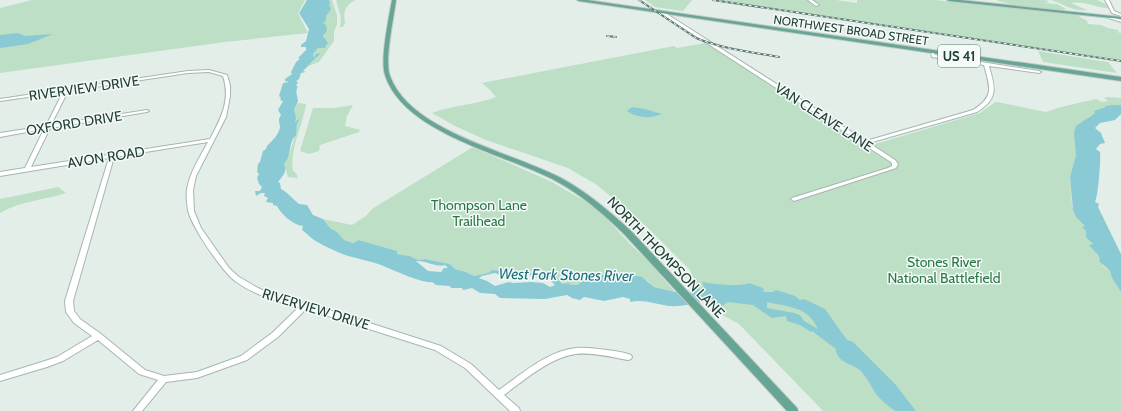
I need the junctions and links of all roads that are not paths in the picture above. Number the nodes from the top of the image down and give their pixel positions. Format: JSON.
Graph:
{"nodes":[{"id":1,"x":394,"y":0,"type":"edge"},
{"id":2,"x":579,"y":0,"type":"edge"},
{"id":3,"x":594,"y":0,"type":"edge"},
{"id":4,"x":810,"y":0,"type":"edge"},
{"id":5,"x":950,"y":0,"type":"edge"},
{"id":6,"x":1107,"y":0,"type":"edge"},
{"id":7,"x":967,"y":1,"type":"edge"},
{"id":8,"x":621,"y":5,"type":"junction"},
{"id":9,"x":817,"y":5,"type":"dead end"},
{"id":10,"x":662,"y":11,"type":"junction"},
{"id":11,"x":1110,"y":17,"type":"junction"},
{"id":12,"x":1121,"y":17,"type":"edge"},
{"id":13,"x":1121,"y":21,"type":"edge"},
{"id":14,"x":932,"y":50,"type":"junction"},
{"id":15,"x":986,"y":64,"type":"junction"},
{"id":16,"x":1035,"y":65,"type":"junction"},
{"id":17,"x":1121,"y":76,"type":"edge"},
{"id":18,"x":1121,"y":79,"type":"edge"},
{"id":19,"x":66,"y":90,"type":"junction"},
{"id":20,"x":0,"y":100,"type":"edge"},
{"id":21,"x":148,"y":111,"type":"dead end"},
{"id":22,"x":48,"y":127,"type":"junction"},
{"id":23,"x":0,"y":135,"type":"edge"},
{"id":24,"x":211,"y":140,"type":"junction"},
{"id":25,"x":865,"y":143,"type":"junction"},
{"id":26,"x":112,"y":156,"type":"junction"},
{"id":27,"x":26,"y":170,"type":"junction"},
{"id":28,"x":0,"y":174,"type":"edge"},
{"id":29,"x":794,"y":199,"type":"dead end"},
{"id":30,"x":304,"y":307,"type":"junction"},
{"id":31,"x":98,"y":336,"type":"junction"},
{"id":32,"x":628,"y":357,"type":"dead end"},
{"id":33,"x":0,"y":378,"type":"edge"},
{"id":34,"x":164,"y":379,"type":"junction"},
{"id":35,"x":499,"y":394,"type":"junction"},
{"id":36,"x":137,"y":411,"type":"edge"},
{"id":37,"x":516,"y":411,"type":"edge"},
{"id":38,"x":792,"y":411,"type":"edge"}],
"edges":[{"from":1,"to":38,"type":"main road","name":"NORTH THOMPSON LANE"},
{"from":2,"to":8,"type":"main road","name":"NORTHWEST BROAD STREET","number":"US 41"},
{"from":3,"to":8,"type":"main road","name":"NORTHWEST BROAD STREET","number":"US 41"},
{"from":4,"to":9,"type":"street"},
{"from":5,"to":7,"type":"main road"},
{"from":6,"to":12,"type":"street"},
{"from":7,"to":11,"type":"main road"},
{"from":8,"to":10,"type":"main road","name":"NORTHWEST BROAD STREET","number":"US 41"},
{"from":10,"to":14,"type":"main road","name":"NORTHWEST BROAD STREET","number":"US 41"},
{"from":10,"to":25,"type":"street","name":"VAN CLEAVE LANE"},
{"from":11,"to":12,"type":"main road"},
{"from":11,"to":13,"type":"street"},
{"from":14,"to":15,"type":"street"},
{"from":14,"to":16,"type":"main road","name":"NORTHWEST BROAD STREET","number":"US 41"},
{"from":15,"to":16,"type":"street"},
{"from":15,"to":25,"type":"street"},
{"from":16,"to":17,"type":"main road","name":"NORTHWEST BROAD STREET","number":"US 41"},
{"from":16,"to":18,"type":"main road","name":"NORTHWEST BROAD STREET","number":"US 41"},
{"from":19,"to":20,"type":"street","name":"RIVERVIEW DRIVE"},
{"from":19,"to":22,"type":"street"},
{"from":19,"to":24,"type":"street","name":"RIVERVIEW DRIVE"},
{"from":21,"to":22,"type":"street","name":"OXFORD DRIVE"},
{"from":22,"to":23,"type":"street","name":"OXFORD DRIVE"},
{"from":22,"to":27,"type":"street"},
{"from":24,"to":26,"type":"street","name":"AVON ROAD"},
{"from":24,"to":30,"type":"street","name":"RIVERVIEW DRIVE"},
{"from":25,"to":29,"type":"street","name":"VAN CLEAVE LANE"},
{"from":26,"to":27,"type":"street","name":"AVON ROAD"},
{"from":26,"to":31,"type":"street"},
{"from":27,"to":28,"type":"street","name":"AVON ROAD"},
{"from":30,"to":34,"type":"street"},
{"from":30,"to":35,"type":"street","name":"RIVERVIEW DRIVE"},
{"from":31,"to":33,"type":"street"},
{"from":31,"to":34,"type":"street"},
{"from":32,"to":35,"type":"street"},
{"from":34,"to":36,"type":"street"},
{"from":35,"to":37,"type":"street","name":"RIVERVIEW DRIVE"}]}
